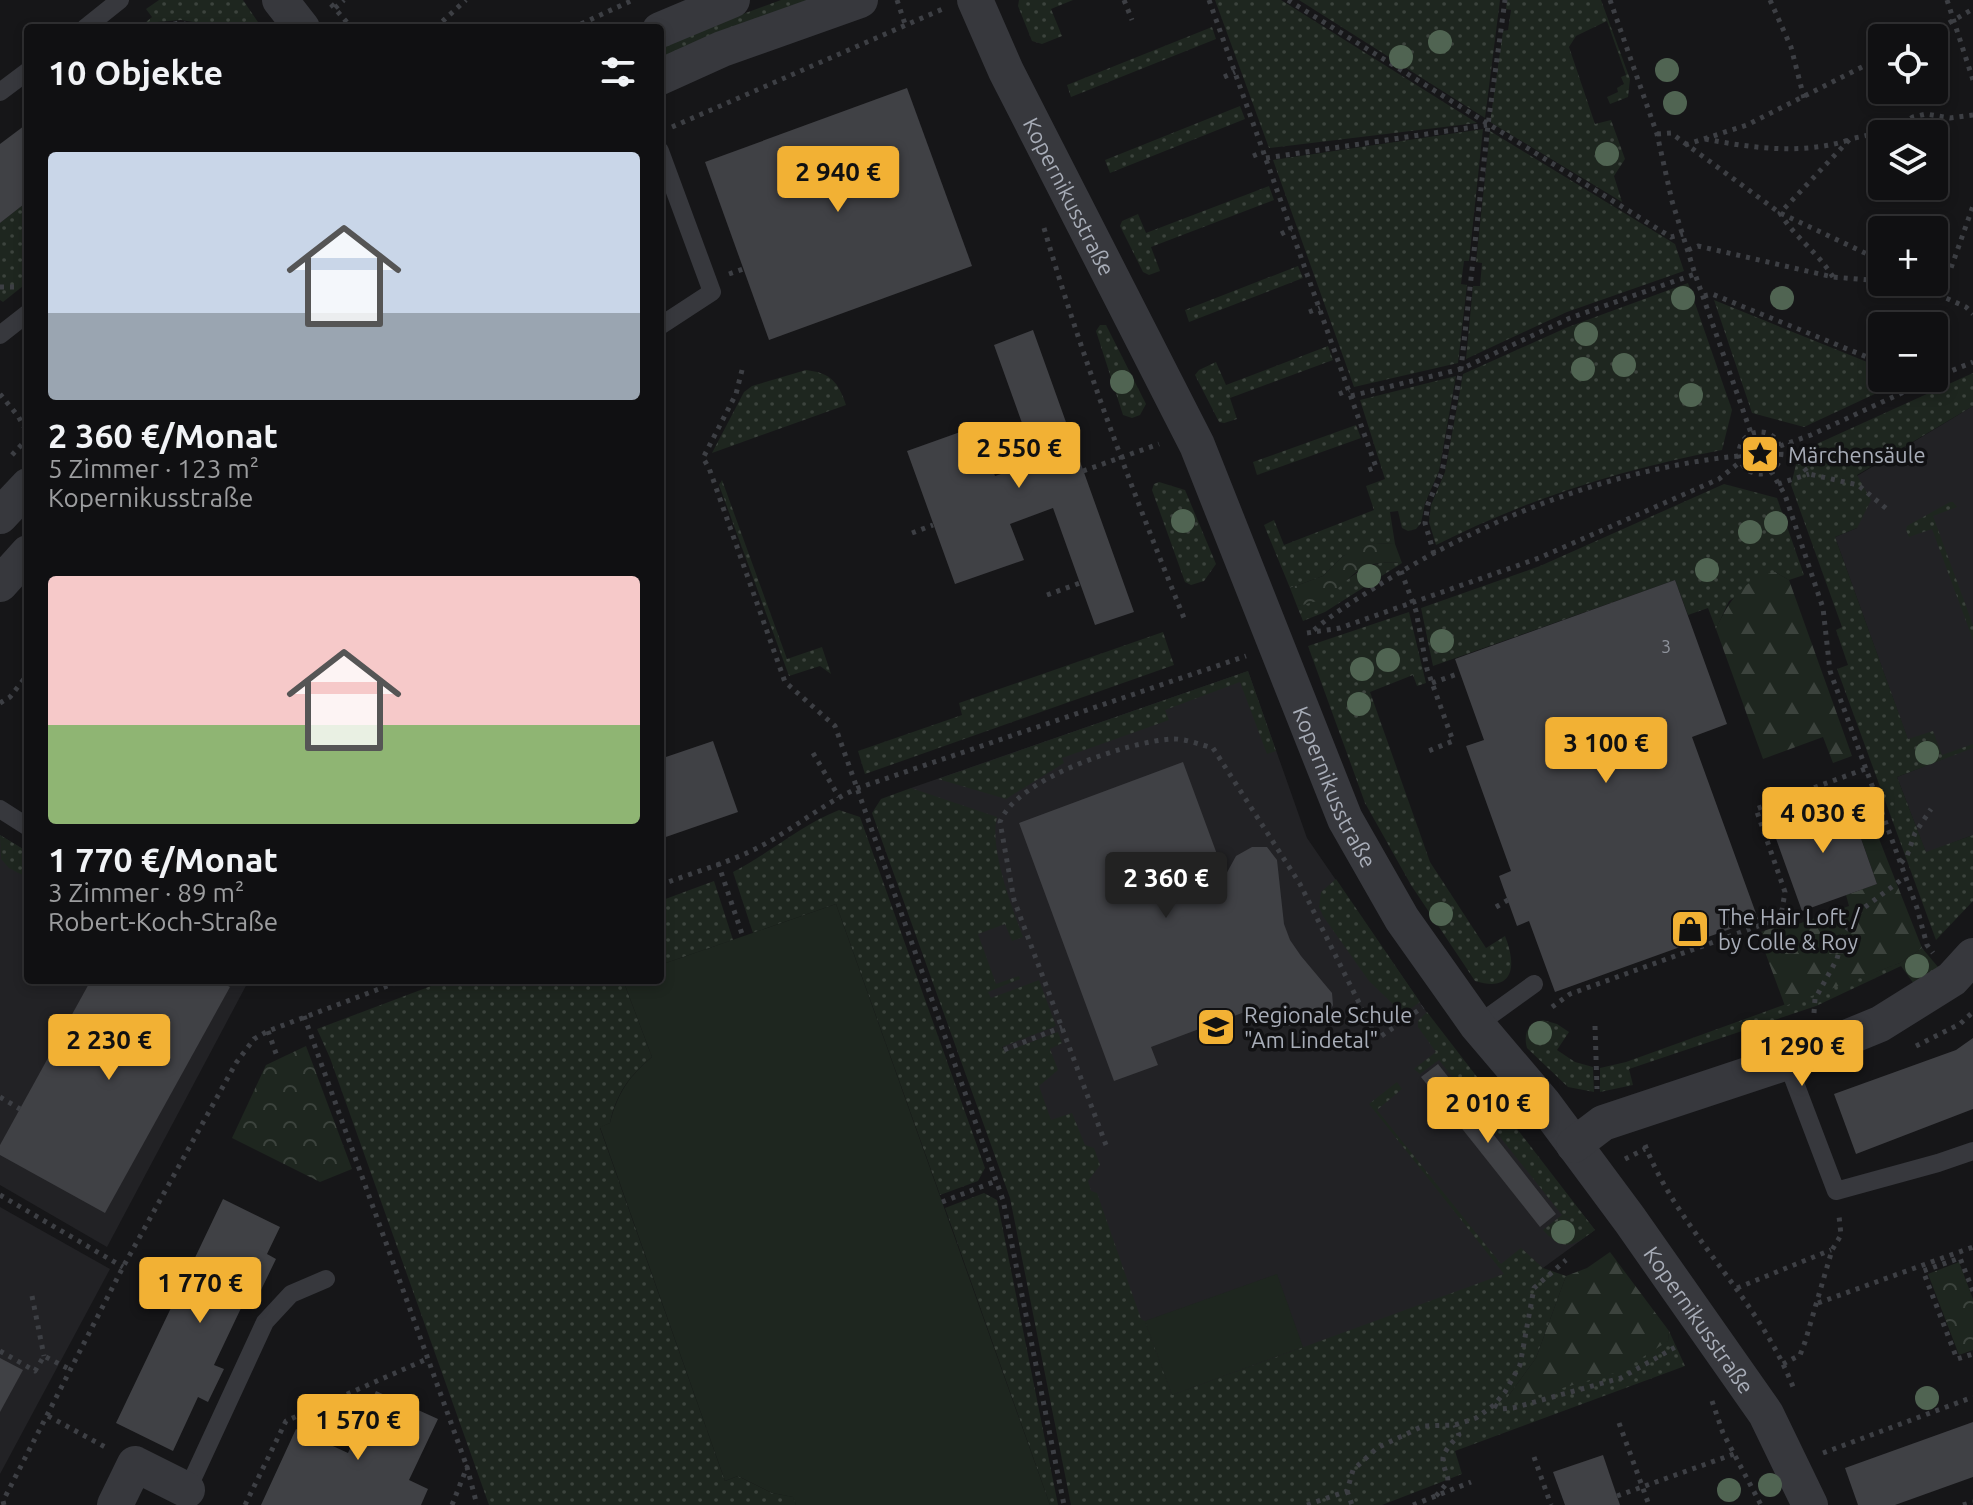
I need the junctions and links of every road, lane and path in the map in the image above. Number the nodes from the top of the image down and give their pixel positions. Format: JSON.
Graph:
{"nodes":[{"id":1,"x":120,"y":0,"type":"edge"},
{"id":2,"x":280,"y":0,"type":"edge"},
{"id":3,"x":328,"y":0,"type":"edge"},
{"id":4,"x":344,"y":0,"type":"edge"},
{"id":5,"x":466,"y":0,"type":"edge"},
{"id":6,"x":633,"y":0,"type":"edge"},
{"id":7,"x":732,"y":0,"type":"edge"},
{"id":8,"x":860,"y":0,"type":"edge"},
{"id":9,"x":897,"y":0,"type":"edge"},
{"id":10,"x":1124,"y":0,"type":"edge"},
{"id":11,"x":1209,"y":0,"type":"edge"},
{"id":12,"x":1288,"y":0,"type":"edge"},
{"id":13,"x":1505,"y":0,"type":"edge"},
{"id":14,"x":1610,"y":0,"type":"edge"},
{"id":15,"x":1770,"y":0,"type":"edge"},
{"id":16,"x":1947,"y":0,"type":"edge"},
{"id":17,"x":964,"y":2,"type":"edge"},
{"id":18,"x":335,"y":8,"type":"junction"},
{"id":19,"x":1973,"y":9,"type":"edge"},
{"id":20,"x":1952,"y":19,"type":"junction"},
{"id":21,"x":1132,"y":20,"type":"dead end"},
{"id":22,"x":90,"y":24,"type":"edge"},
{"id":23,"x":299,"y":24,"type":"edge"},
{"id":24,"x":349,"y":24,"type":"edge"},
{"id":25,"x":439,"y":24,"type":"edge"},
{"id":26,"x":581,"y":24,"type":"edge"},
{"id":27,"x":905,"y":24,"type":"junction"},
{"id":28,"x":1944,"y":24,"type":"edge"},
{"id":29,"x":664,"y":28,"type":"edge"},
{"id":30,"x":1868,"y":64,"type":"edge"},
{"id":31,"x":1235,"y":72,"type":"junction"},
{"id":32,"x":24,"y":74,"type":"edge"},
{"id":33,"x":664,"y":75,"type":"edge"},
{"id":34,"x":1224,"y":77,"type":"dead end"},
{"id":35,"x":1973,"y":80,"type":"edge"},
{"id":36,"x":0,"y":92,"type":"edge"},
{"id":37,"x":1804,"y":98,"type":"junction"},
{"id":38,"x":1973,"y":115,"type":"edge"},
{"id":39,"x":1488,"y":125,"type":"junction"},
{"id":40,"x":664,"y":131,"type":"edge"},
{"id":41,"x":1657,"y":134,"type":"junction"},
{"id":42,"x":1704,"y":139,"type":"junction"},
{"id":43,"x":1850,"y":139,"type":"junction"},
{"id":44,"x":1685,"y":145,"type":"junction"},
{"id":45,"x":1264,"y":155,"type":"junction"},
{"id":46,"x":1253,"y":156,"type":"dead end"},
{"id":47,"x":664,"y":162,"type":"edge"},
{"id":48,"x":1973,"y":206,"type":"edge"},
{"id":49,"x":1780,"y":213,"type":"junction"},
{"id":50,"x":1040,"y":215,"type":"dead end"},
{"id":51,"x":1291,"y":229,"type":"junction"},
{"id":52,"x":1281,"y":234,"type":"dead end"},
{"id":53,"x":1683,"y":234,"type":"junction"},
{"id":54,"x":1688,"y":250,"type":"junction"},
{"id":55,"x":1868,"y":254,"type":"edge"},
{"id":56,"x":1948,"y":270,"type":"edge"},
{"id":57,"x":1695,"y":274,"type":"junction"},
{"id":58,"x":1833,"y":277,"type":"junction"},
{"id":59,"x":1868,"y":280,"type":"edge"},
{"id":60,"x":24,"y":286,"type":"edge"},
{"id":61,"x":0,"y":287,"type":"edge"},
{"id":62,"x":1704,"y":296,"type":"junction"},
{"id":63,"x":1941,"y":296,"type":"edge"},
{"id":64,"x":1320,"y":308,"type":"junction"},
{"id":65,"x":1309,"y":312,"type":"dead end"},
{"id":66,"x":1973,"y":314,"type":"edge"},
{"id":67,"x":24,"y":316,"type":"edge"},
{"id":68,"x":664,"y":323,"type":"edge"},
{"id":69,"x":0,"y":335,"type":"edge"},
{"id":70,"x":1868,"y":357,"type":"edge"},
{"id":71,"x":1973,"y":362,"type":"edge"},
{"id":72,"x":1461,"y":369,"type":"junction"},
{"id":73,"x":742,"y":370,"type":"dead end"},
{"id":74,"x":1948,"y":372,"type":"edge"},
{"id":75,"x":1901,"y":392,"type":"edge"},
{"id":76,"x":1350,"y":393,"type":"junction"},
{"id":77,"x":0,"y":394,"type":"edge"},
{"id":78,"x":1339,"y":394,"type":"dead end"},
{"id":79,"x":24,"y":427,"type":"edge"},
{"id":80,"x":1751,"y":433,"type":"junction"},
{"id":81,"x":1167,"y":441,"type":"dead end"},
{"id":82,"x":1790,"y":442,"type":"junction"},
{"id":83,"x":1780,"y":446,"type":"junction"},
{"id":84,"x":1119,"y":458,"type":"junction"},
{"id":85,"x":1739,"y":459,"type":"junction"},
{"id":86,"x":1083,"y":471,"type":"dead end"},
{"id":87,"x":1366,"y":471,"type":"dead end"},
{"id":88,"x":1771,"y":471,"type":"junction"},
{"id":89,"x":1809,"y":474,"type":"junction"},
{"id":90,"x":1778,"y":484,"type":"junction"},
{"id":91,"x":24,"y":490,"type":"edge"},
{"id":92,"x":1888,"y":510,"type":"dead end"},
{"id":93,"x":0,"y":516,"type":"edge"},
{"id":94,"x":933,"y":525,"type":"dead end"},
{"id":95,"x":912,"y":533,"type":"dead end"},
{"id":96,"x":1434,"y":554,"type":"junction"},
{"id":97,"x":24,"y":557,"type":"edge"},
{"id":98,"x":1401,"y":571,"type":"junction"},
{"id":99,"x":1080,"y":583,"type":"dead end"},
{"id":100,"x":0,"y":584,"type":"edge"},
{"id":101,"x":1047,"y":595,"type":"dead end"},
{"id":102,"x":1413,"y":602,"type":"junction"},
{"id":103,"x":1184,"y":618,"type":"dead end"},
{"id":104,"x":1252,"y":653,"type":"dead end"},
{"id":105,"x":1460,"y":673,"type":"dead end"},
{"id":106,"x":24,"y":679,"type":"edge"},
{"id":107,"x":1432,"y":683,"type":"junction"},
{"id":108,"x":0,"y":703,"type":"edge"},
{"id":109,"x":1426,"y":752,"type":"dead end"},
{"id":110,"x":813,"y":753,"type":"dead end"},
{"id":111,"x":1865,"y":769,"type":"junction"},
{"id":112,"x":858,"y":788,"type":"junction"},
{"id":113,"x":839,"y":797,"type":"junction"},
{"id":114,"x":0,"y":809,"type":"edge"},
{"id":115,"x":1880,"y":809,"type":"junction"},
{"id":116,"x":1931,"y":809,"type":"dead end"},
{"id":117,"x":1854,"y":818,"type":"dead end"},
{"id":118,"x":24,"y":824,"type":"edge"},
{"id":119,"x":718,"y":863,"type":"junction"},
{"id":120,"x":1900,"y":864,"type":"junction"},
{"id":121,"x":1905,"y":877,"type":"junction"},
{"id":122,"x":664,"y":883,"type":"edge"},
{"id":123,"x":1508,"y":900,"type":"dead end"},
{"id":124,"x":1496,"y":907,"type":"dead end"},
{"id":125,"x":743,"y":937,"type":"dead end"},
{"id":126,"x":1963,"y":968,"type":"edge"},
{"id":127,"x":392,"y":984,"type":"edge"},
{"id":128,"x":1534,"y":984,"type":"dead end"},
{"id":129,"x":1430,"y":1002,"type":"dead end"},
{"id":130,"x":1552,"y":1007,"type":"dead end"},
{"id":131,"x":304,"y":1016,"type":"junction"},
{"id":132,"x":1477,"y":1025,"type":"junction"},
{"id":133,"x":1595,"y":1026,"type":"dead end"},
{"id":134,"x":1062,"y":1027,"type":"junction"},
{"id":135,"x":268,"y":1031,"type":"junction"},
{"id":136,"x":1826,"y":1047,"type":"junction"},
{"id":137,"x":1004,"y":1050,"type":"dead end"},
{"id":138,"x":278,"y":1059,"type":"dead end"},
{"id":139,"x":1787,"y":1062,"type":"junction"},
{"id":140,"x":1597,"y":1096,"type":"dead end"},
{"id":141,"x":0,"y":1097,"type":"edge"},
{"id":142,"x":20,"y":1109,"type":"dead end"},
{"id":143,"x":1106,"y":1145,"type":"dead end"},
{"id":144,"x":1574,"y":1145,"type":"junction"},
{"id":145,"x":1646,"y":1148,"type":"dead end"},
{"id":146,"x":1973,"y":1151,"type":"edge"},
{"id":147,"x":996,"y":1181,"type":"junction"},
{"id":148,"x":1836,"y":1191,"type":"junction"},
{"id":149,"x":0,"y":1195,"type":"edge"},
{"id":150,"x":942,"y":1202,"type":"dead end"},
{"id":151,"x":1973,"y":1247,"type":"edge"},
{"id":152,"x":1832,"y":1250,"type":"junction"},
{"id":153,"x":1566,"y":1260,"type":"dead end"},
{"id":154,"x":123,"y":1267,"type":"junction"},
{"id":155,"x":326,"y":1279,"type":"dead end"},
{"id":156,"x":1737,"y":1288,"type":"junction"},
{"id":157,"x":1973,"y":1291,"type":"edge"},
{"id":158,"x":32,"y":1296,"type":"dead end"},
{"id":159,"x":1817,"y":1303,"type":"junction"},
{"id":160,"x":1687,"y":1340,"type":"dead end"},
{"id":161,"x":0,"y":1351,"type":"edge"},
{"id":162,"x":1973,"y":1354,"type":"edge"},
{"id":163,"x":44,"y":1356,"type":"junction"},
{"id":164,"x":427,"y":1359,"type":"junction"},
{"id":165,"x":1784,"y":1364,"type":"junction"},
{"id":166,"x":71,"y":1370,"type":"junction"},
{"id":167,"x":1973,"y":1397,"type":"edge"},
{"id":168,"x":1799,"y":1402,"type":"dead end"},
{"id":169,"x":1494,"y":1405,"type":"junction"},
{"id":170,"x":48,"y":1416,"type":"junction"},
{"id":171,"x":1619,"y":1423,"type":"dead end"},
{"id":172,"x":1455,"y":1425,"type":"junction"},
{"id":173,"x":1734,"y":1454,"type":"dead end"},
{"id":174,"x":1534,"y":1457,"type":"dead end"},
{"id":175,"x":135,"y":1464,"type":"junction"},
{"id":176,"x":467,"y":1467,"type":"junction"},
{"id":177,"x":1823,"y":1467,"type":"dead end"},
{"id":178,"x":1471,"y":1482,"type":"dead end"},
{"id":179,"x":1643,"y":1487,"type":"junction"},
{"id":180,"x":1347,"y":1491,"type":"junction"},
{"id":181,"x":1436,"y":1496,"type":"junction"},
{"id":182,"x":1617,"y":1496,"type":"dead end"},
{"id":183,"x":184,"y":1498,"type":"edge"},
{"id":184,"x":1973,"y":1502,"type":"edge"},
{"id":185,"x":4,"y":1505,"type":"edge"},
{"id":186,"x":115,"y":1505,"type":"edge"},
{"id":187,"x":245,"y":1505,"type":"edge"},
{"id":188,"x":452,"y":1505,"type":"edge"},
{"id":189,"x":477,"y":1505,"type":"edge"},
{"id":190,"x":1064,"y":1505,"type":"edge"},
{"id":191,"x":1307,"y":1505,"type":"edge"},
{"id":192,"x":1352,"y":1505,"type":"edge"},
{"id":193,"x":1413,"y":1505,"type":"edge"},
{"id":194,"x":1551,"y":1505,"type":"edge"},
{"id":195,"x":1649,"y":1505,"type":"edge"},
{"id":196,"x":1810,"y":1505,"type":"edge"},
{"id":197,"x":1963,"y":1505,"type":"edge"}],
"edges":[{"from":1,"to":22,"type":"lane"},
{"from":2,"to":23,"type":"street"},
{"from":3,"to":18,"type":"path"},
{"from":4,"to":18,"type":"path"},
{"from":5,"to":25,"type":"path"},
{"from":6,"to":26,"type":"path"},
{"from":7,"to":29,"type":"street"},
{"from":8,"to":33,"type":"street"},
{"from":9,"to":27,"type":"path"},
{"from":10,"to":21,"type":"path"},
{"from":11,"to":31,"type":"path"},
{"from":12,"to":39,"type":"path"},
{"from":13,"to":39,"type":"path"},
{"from":14,"to":41,"type":"path"},
{"from":15,"to":37,"type":"path"},
{"from":16,"to":20,"type":"path"},
{"from":17,"to":27,"type":"path"},
{"from":17,"to":132,"type":"street","name":"Kopernikusstraße"},
{"from":18,"to":24,"type":"path"},
{"from":19,"to":20,"type":"path"},
{"from":20,"to":28,"type":"path"},
{"from":20,"to":35,"type":"path"},
{"from":27,"to":40,"type":"path"},
{"from":30,"to":37,"type":"path"},
{"from":31,"to":34,"type":"path"},
{"from":31,"to":45,"type":"path"},
{"from":32,"to":36,"type":"lane"},
{"from":37,"to":42,"type":"path"},
{"from":38,"to":43,"type":"path"},
{"from":39,"to":45,"type":"path"},
{"from":39,"to":53,"type":"path"},
{"from":39,"to":72,"type":"path"},
{"from":41,"to":44,"type":"path"},
{"from":41,"to":53,"type":"path"},
{"from":42,"to":43,"type":"path"},
{"from":42,"to":44,"type":"path"},
{"from":43,"to":49,"type":"path"},
{"from":44,"to":49,"type":"path"},
{"from":45,"to":46,"type":"path"},
{"from":45,"to":51,"type":"path"},
{"from":47,"to":68,"type":"lane"},
{"from":48,"to":56,"type":"path"},
{"from":49,"to":55,"type":"path"},
{"from":49,"to":58,"type":"path"},
{"from":50,"to":84,"type":"path"},
{"from":51,"to":52,"type":"path"},
{"from":51,"to":64,"type":"path"},
{"from":53,"to":54,"type":"path"},
{"from":54,"to":57,"type":"path"},
{"from":54,"to":58,"type":"path"},
{"from":57,"to":62,"type":"path"},
{"from":57,"to":72,"type":"path"},
{"from":58,"to":59,"type":"path"},
{"from":60,"to":61,"type":"path"},
{"from":62,"to":70,"type":"path"},
{"from":62,"to":80,"type":"path"},
{"from":63,"to":66,"type":"path"},
{"from":64,"to":65,"type":"path"},
{"from":64,"to":76,"type":"path"},
{"from":67,"to":69,"type":"lane"},
{"from":71,"to":74,"type":"path"},
{"from":72,"to":76,"type":"path"},
{"from":72,"to":96,"type":"path"},
{"from":73,"to":112,"type":"path"},
{"from":75,"to":82,"type":"path"},
{"from":76,"to":78,"type":"path"},
{"from":76,"to":87,"type":"path"},
{"from":77,"to":79,"type":"path"},
{"from":80,"to":83,"type":"path"},
{"from":80,"to":85,"type":"path"},
{"from":81,"to":84,"type":"path"},
{"from":82,"to":83,"type":"path"},
{"from":82,"to":89,"type":"path"},
{"from":83,"to":88,"type":"path"},
{"from":84,"to":86,"type":"path"},
{"from":84,"to":103,"type":"path"},
{"from":85,"to":88,"type":"path"},
{"from":85,"to":96,"type":"path"},
{"from":85,"to":102,"type":"path"},
{"from":88,"to":90,"type":"path"},
{"from":89,"to":90,"type":"path"},
{"from":89,"to":92,"type":"path"},
{"from":90,"to":111,"type":"path"},
{"from":91,"to":93,"type":"street"},
{"from":94,"to":95,"type":"path"},
{"from":96,"to":98,"type":"path"},
{"from":97,"to":100,"type":"street"},
{"from":98,"to":102,"type":"path"},
{"from":98,"to":102,"type":"path"},
{"from":99,"to":101,"type":"path"},
{"from":102,"to":107,"type":"path"},
{"from":104,"to":112,"type":"path"},
{"from":105,"to":107,"type":"path"},
{"from":106,"to":108,"type":"path"},
{"from":107,"to":109,"type":"path"},
{"from":110,"to":113,"type":"path"},
{"from":111,"to":115,"type":"path"},
{"from":111,"to":130,"type":"path"},
{"from":112,"to":113,"type":"path"},
{"from":112,"to":147,"type":"path"},
{"from":113,"to":119,"type":"path"},
{"from":114,"to":118,"type":"lane"},
{"from":115,"to":117,"type":"path"},
{"from":115,"to":120,"type":"path"},
{"from":116,"to":120,"type":"path"},
{"from":119,"to":122,"type":"path"},
{"from":119,"to":125,"type":"path"},
{"from":120,"to":121,"type":"path"},
{"from":121,"to":126,"type":"path"},
{"from":121,"to":136,"type":"path"},
{"from":123,"to":124,"type":"path"},
{"from":126,"to":136,"type":"street"},
{"from":127,"to":131,"type":"path"},
{"from":128,"to":132,"type":"lane"},
{"from":129,"to":134,"type":"path"},
{"from":131,"to":135,"type":"path"},
{"from":131,"to":164,"type":"path"},
{"from":132,"to":144,"type":"street","name":"Kopernikusstraße"},
{"from":133,"to":140,"type":"path"},
{"from":134,"to":137,"type":"path"},
{"from":134,"to":143,"type":"path"},
{"from":135,"to":138,"type":"path"},
{"from":135,"to":154,"type":"path"},
{"from":136,"to":139,"type":"street"},
{"from":139,"to":144,"type":"street"},
{"from":139,"to":148,"type":"lane"},
{"from":141,"to":142,"type":"path"},
{"from":144,"to":196,"type":"street","name":"Kopernikusstraße"},
{"from":145,"to":156,"type":"path"},
{"from":146,"to":148,"type":"lane"},
{"from":147,"to":150,"type":"path"},
{"from":147,"to":190,"type":"path"},
{"from":148,"to":152,"type":"path"},
{"from":149,"to":154,"type":"path"},
{"from":151,"to":159,"type":"path"},
{"from":152,"to":156,"type":"path"},
{"from":152,"to":159,"type":"path"},
{"from":153,"to":169,"type":"path"},
{"from":154,"to":166,"type":"path"},
{"from":155,"to":183,"type":"lane"},
{"from":156,"to":165,"type":"path"},
{"from":157,"to":162,"type":"path"},
{"from":158,"to":163,"type":"path"},
{"from":159,"to":165,"type":"path"},
{"from":160,"to":169,"type":"path"},
{"from":161,"to":163,"type":"path"},
{"from":163,"to":166,"type":"path"},
{"from":164,"to":176,"type":"path"},
{"from":164,"to":187,"type":"path"},
{"from":165,"to":168,"type":"path"},
{"from":166,"to":170,"type":"path"},
{"from":167,"to":177,"type":"path"},
{"from":169,"to":172,"type":"path"},
{"from":170,"to":175,"type":"path"},
{"from":170,"to":185,"type":"path"},
{"from":171,"to":179,"type":"path"},
{"from":172,"to":180,"type":"path"},
{"from":172,"to":181,"type":"path"},
{"from":173,"to":179,"type":"path"},
{"from":174,"to":194,"type":"path"},
{"from":175,"to":183,"type":"street"},
{"from":175,"to":186,"type":"street"},
{"from":176,"to":188,"type":"path"},
{"from":176,"to":189,"type":"path"},
{"from":178,"to":181,"type":"path"},
{"from":179,"to":182,"type":"path"},
{"from":179,"to":195,"type":"path"},
{"from":180,"to":191,"type":"path"},
{"from":180,"to":192,"type":"path"},
{"from":181,"to":193,"type":"path"},
{"from":184,"to":197,"type":"path"}]}
